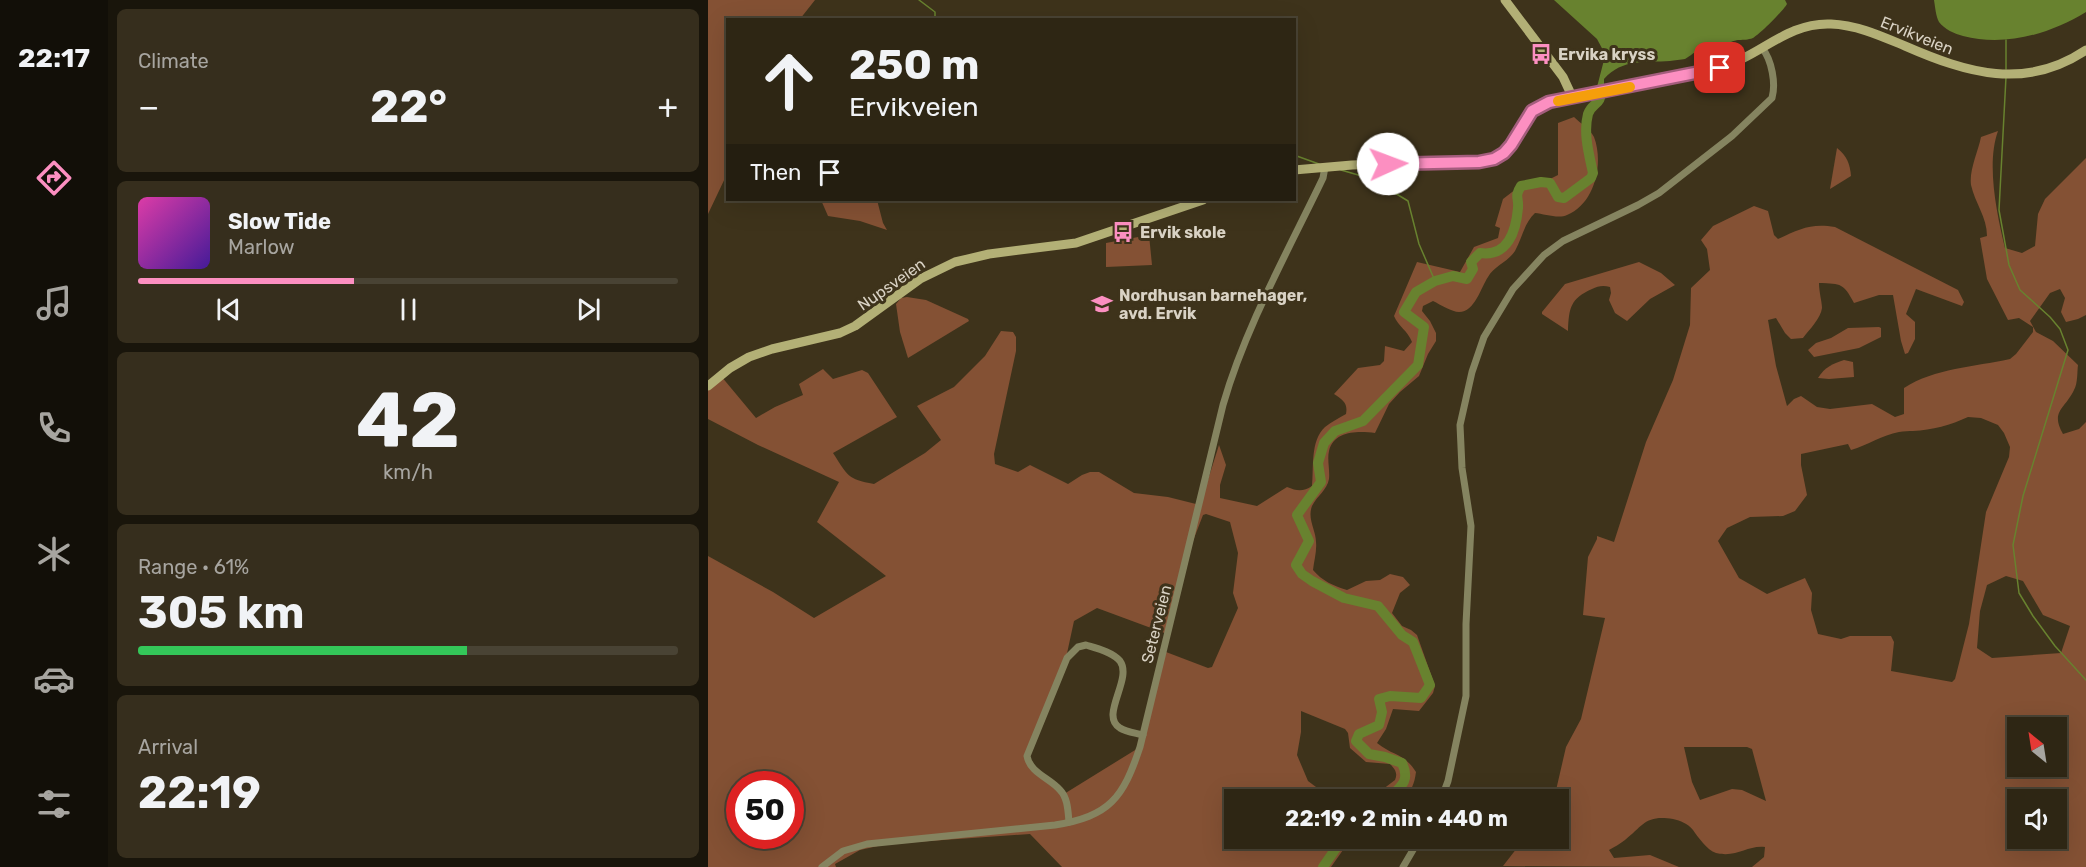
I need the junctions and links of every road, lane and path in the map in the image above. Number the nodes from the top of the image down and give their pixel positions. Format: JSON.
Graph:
{"nodes":[{"id":1,"x":1505,"y":0,"type":"edge"},
{"id":2,"x":1762,"y":48,"type":"junction"},
{"id":3,"x":2086,"y":50,"type":"edge"},
{"id":4,"x":1566,"y":99,"type":"junction"},
{"id":5,"x":1325,"y":167,"type":"junction"},
{"id":6,"x":1296,"y":170,"type":"edge"},
{"id":7,"x":1200,"y":201,"type":"edge"},
{"id":8,"x":708,"y":386,"type":"edge"},
{"id":9,"x":1143,"y":735,"type":"junction"},
{"id":10,"x":1445,"y":789,"type":"edge"},
{"id":11,"x":1069,"y":822,"type":"junction"},
{"id":12,"x":1414,"y":849,"type":"edge"},
{"id":13,"x":822,"y":867,"type":"edge"},
{"id":14,"x":1403,"y":867,"type":"edge"}],
"edges":[{"from":1,"to":4,"type":"main road"},
{"from":2,"to":3,"type":"main road","name":"Ervikveien"},
{"from":2,"to":4,"type":"main road","name":"Ervikveien"},
{"from":2,"to":10,"type":"street"},
{"from":4,"to":5,"type":"main road"},
{"from":5,"to":6,"type":"main road"},
{"from":5,"to":9,"type":"street","name":"Seterveien"},
{"from":7,"to":8,"type":"main road","name":"Nupsveien"},
{"from":9,"to":11,"type":"street","name":"Seterveien"},
{"from":9,"to":11,"type":"street"},
{"from":11,"to":13,"type":"street","name":"Seterveien"},
{"from":12,"to":14,"type":"street"}]}
